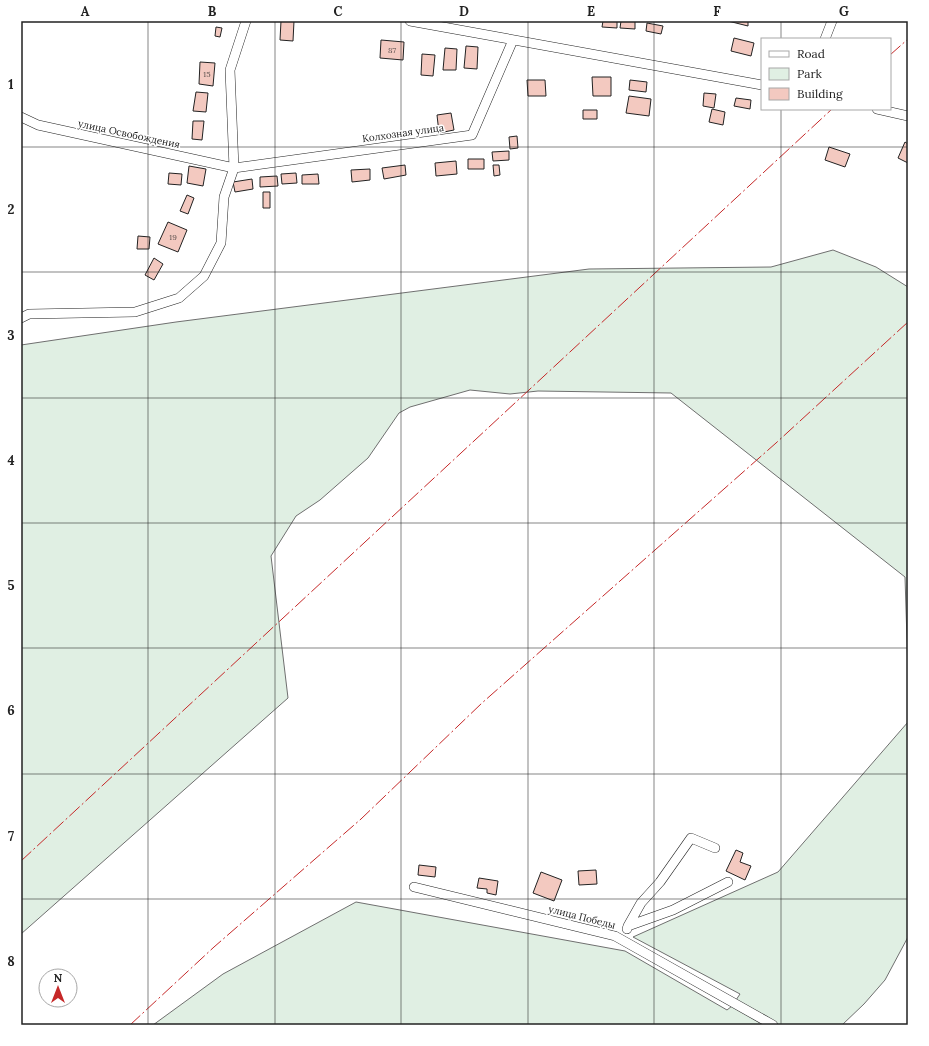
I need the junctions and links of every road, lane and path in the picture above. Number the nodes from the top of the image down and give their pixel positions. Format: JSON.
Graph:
{"nodes":[{"id":1,"x":246,"y":21,"type":"edge"},
{"id":2,"x":410,"y":21,"type":"edge"},
{"id":3,"x":832,"y":21,"type":"edge"},
{"id":4,"x":825,"y":38,"type":"edge"},
{"id":5,"x":513,"y":40,"type":"junction"},
{"id":6,"x":761,"y":85,"type":"edge"},
{"id":7,"x":881,"y":110,"type":"edge"},
{"id":8,"x":908,"y":116,"type":"edge"},
{"id":9,"x":21,"y":117,"type":"edge"},
{"id":10,"x":234,"y":168,"type":"junction"},
{"id":11,"x":21,"y":318,"type":"edge"},
{"id":12,"x":715,"y":848,"type":"dead end"},
{"id":13,"x":728,"y":882,"type":"dead end"},
{"id":14,"x":414,"y":887,"type":"dead end"},
{"id":15,"x":628,"y":926,"type":"junction"},
{"id":16,"x":621,"y":939,"type":"junction"},
{"id":17,"x":773,"y":1025,"type":"edge"}],
"edges":[{"from":1,"to":10,"type":"street"},
{"from":2,"to":5,"type":"street"},
{"from":3,"to":4,"type":"street"},
{"from":5,"to":6,"type":"street"},
{"from":5,"to":10,"type":"street","name":"Колхозная улица"},
{"from":7,"to":8,"type":"street"},
{"from":9,"to":10,"type":"street","name":"улица Освобождения"},
{"from":10,"to":11,"type":"street"},
{"from":12,"to":15,"type":"street"},
{"from":13,"to":15,"type":"street"},
{"from":14,"to":16,"type":"street","name":"улица Победы"},
{"from":15,"to":16,"type":"street"},
{"from":16,"to":17,"type":"street","name":"улица Победы"}]}
